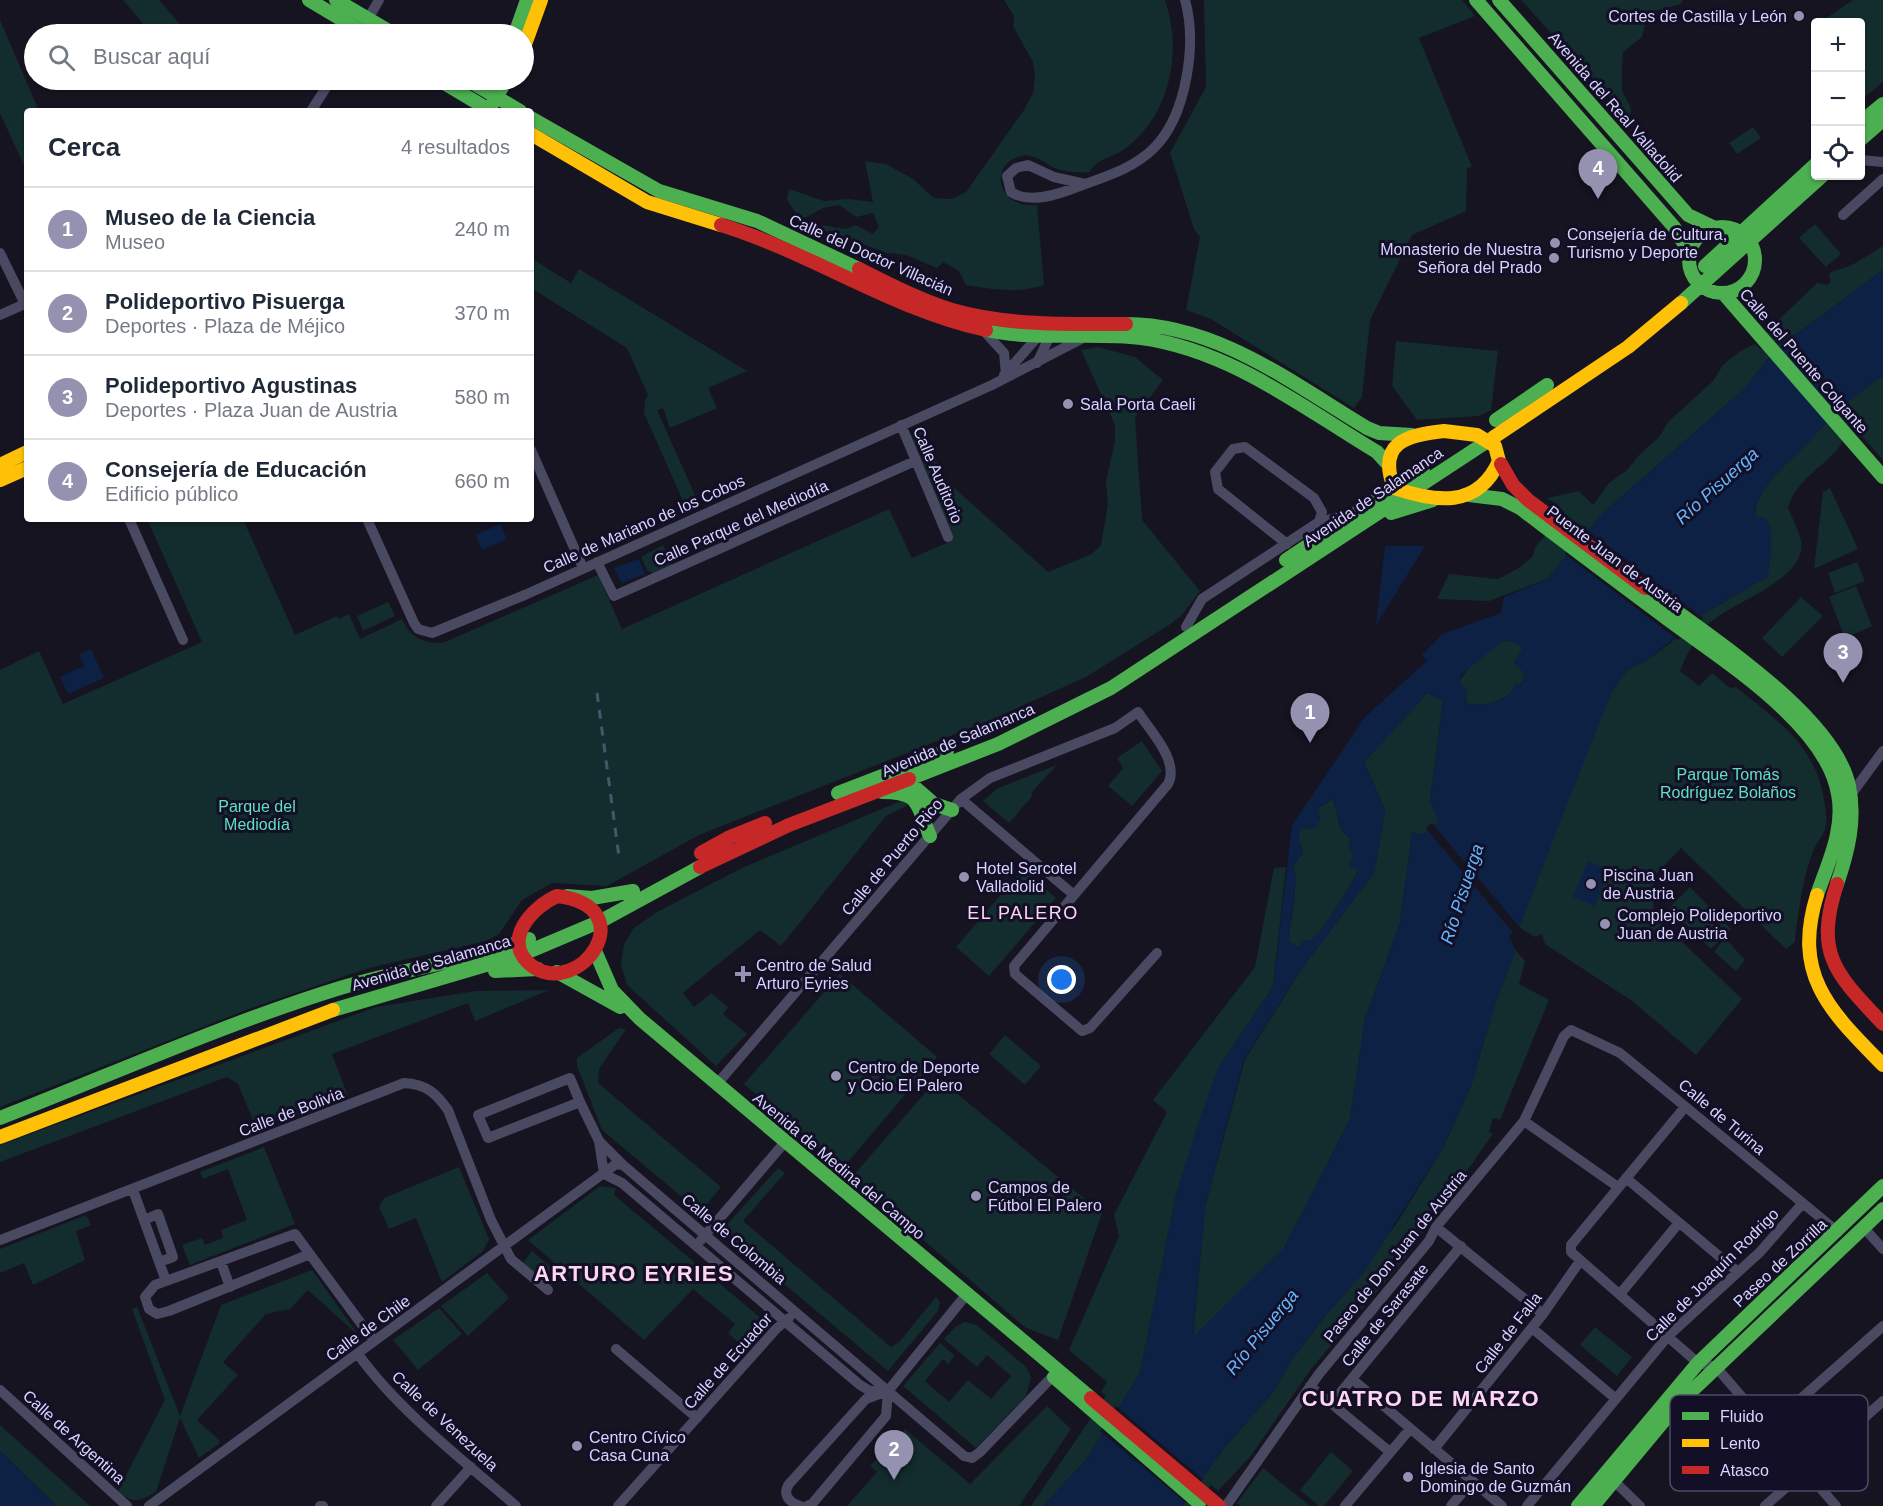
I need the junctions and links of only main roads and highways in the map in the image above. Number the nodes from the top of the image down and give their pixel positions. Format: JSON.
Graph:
{"nodes":[{"id":1,"x":309,"y":0,"type":"edge"},
{"id":2,"x":336,"y":0,"type":"edge"},
{"id":3,"x":527,"y":0,"type":"edge"},
{"id":4,"x":541,"y":0,"type":"edge"},
{"id":5,"x":1476,"y":0,"type":"edge"},
{"id":6,"x":1499,"y":0,"type":"edge"},
{"id":7,"x":346,"y":24,"type":"edge"},
{"id":8,"x":378,"y":24,"type":"edge"},
{"id":9,"x":519,"y":24,"type":"edge"},
{"id":10,"x":532,"y":24,"type":"edge"},
{"id":11,"x":452,"y":90,"type":"edge"},
{"id":12,"x":483,"y":90,"type":"edge"},
{"id":13,"x":492,"y":90,"type":"edge"},
{"id":14,"x":501,"y":90,"type":"edge"},
{"id":15,"x":497,"y":97,"type":"junction"},
{"id":16,"x":1883,"y":104,"type":"edge"},
{"id":17,"x":473,"y":106,"type":"edge"},
{"id":18,"x":491,"y":108,"type":"edge"},
{"id":19,"x":515,"y":108,"type":"edge"},
{"id":20,"x":1865,"y":119,"type":"edge"},
{"id":21,"x":534,"y":120,"type":"edge"},
{"id":22,"x":1883,"y":120,"type":"edge"},
{"id":23,"x":534,"y":136,"type":"edge"},
{"id":24,"x":1865,"y":136,"type":"edge"},
{"id":25,"x":1811,"y":168,"type":"edge"},
{"id":26,"x":1816,"y":180,"type":"edge"},
{"id":27,"x":1777,"y":200,"type":"junction"},
{"id":28,"x":1718,"y":226,"type":"junction"},
{"id":29,"x":1745,"y":237,"type":"junction"},
{"id":30,"x":1689,"y":252,"type":"junction"},
{"id":31,"x":1697,"y":281,"type":"junction"},
{"id":32,"x":1723,"y":293,"type":"junction"},
{"id":33,"x":1043,"y":331,"type":"junction"},
{"id":34,"x":1412,"y":435,"type":"junction"},
{"id":35,"x":1483,"y":437,"type":"junction"},
{"id":36,"x":24,"y":453,"type":"edge"},
{"id":37,"x":1386,"y":462,"type":"junction"},
{"id":38,"x":1501,"y":464,"type":"junction"},
{"id":39,"x":0,"y":465,"type":"edge"},
{"id":40,"x":24,"y":469,"type":"edge"},
{"id":41,"x":1883,"y":477,"type":"edge"},
{"id":42,"x":0,"y":480,"type":"edge"},
{"id":43,"x":1394,"y":488,"type":"junction"},
{"id":44,"x":1407,"y":495,"type":"junction"},
{"id":45,"x":1469,"y":495,"type":"junction"},
{"id":46,"x":1433,"y":500,"type":"junction"},
{"id":47,"x":1531,"y":510,"type":"junction"},
{"id":48,"x":1367,"y":522,"type":"junction"},
{"id":49,"x":1737,"y":664,"type":"junction"},
{"id":50,"x":928,"y":772,"type":"junction"},
{"id":51,"x":889,"y":773,"type":"junction"},
{"id":52,"x":906,"y":780,"type":"junction"},
{"id":53,"x":923,"y":790,"type":"junction"},
{"id":54,"x":877,"y":792,"type":"junction"},
{"id":55,"x":956,"y":805,"type":"road end"},
{"id":56,"x":930,"y":836,"type":"road end"},
{"id":57,"x":633,"y":891,"type":"junction"},
{"id":58,"x":567,"y":896,"type":"junction"},
{"id":59,"x":598,"y":917,"type":"junction"},
{"id":60,"x":521,"y":949,"type":"junction"},
{"id":61,"x":596,"y":953,"type":"junction"},
{"id":62,"x":538,"y":969,"type":"junction"},
{"id":63,"x":472,"y":971,"type":"junction"},
{"id":64,"x":557,"y":972,"type":"junction"},
{"id":65,"x":640,"y":1019,"type":"junction"},
{"id":66,"x":1883,"y":1024,"type":"edge"},
{"id":67,"x":1883,"y":1065,"type":"edge"},
{"id":68,"x":0,"y":1118,"type":"edge"},
{"id":69,"x":0,"y":1137,"type":"edge"},
{"id":70,"x":1883,"y":1186,"type":"edge"},
{"id":71,"x":1883,"y":1209,"type":"edge"},
{"id":72,"x":1017,"y":1338,"type":"junction"},
{"id":73,"x":1671,"y":1395,"type":"edge"},
{"id":74,"x":1687,"y":1395,"type":"edge"},
{"id":75,"x":1670,"y":1396,"type":"edge"},
{"id":76,"x":1091,"y":1404,"type":"junction"},
{"id":77,"x":1670,"y":1413,"type":"edge"},
{"id":78,"x":1208,"y":1504,"type":"edge"},
{"id":79,"x":1578,"y":1506,"type":"edge"},
{"id":80,"x":1593,"y":1506,"type":"edge"}],
"edges":[{"from":1,"to":7,"type":"main road"},
{"from":2,"to":8,"type":"main road"},
{"from":3,"to":9,"type":"main road"},
{"from":4,"to":10,"type":"main road"},
{"from":5,"to":30,"type":"main road","name":"Avenida del Real Valladolid"},
{"from":6,"to":28,"type":"main road","name":"Avenida del Real Valladolid"},
{"from":11,"to":17,"type":"main road"},
{"from":12,"to":17,"type":"main road"},
{"from":13,"to":15,"type":"main road"},
{"from":14,"to":15,"type":"main road"},
{"from":15,"to":18,"type":"main road"},
{"from":15,"to":19,"type":"main road"},
{"from":16,"to":20,"type":"main road"},
{"from":21,"to":33,"type":"main road","name":"Calle del Doctor Villacián"},
{"from":22,"to":24,"type":"main road"},
{"from":23,"to":33,"type":"main road","name":"Calle del Doctor Villacián"},
{"from":25,"to":27,"type":"main road","name":"Avenida de Salamanca"},
{"from":26,"to":29,"type":"main road","name":"Avenida de Salamanca"},
{"from":27,"to":28,"type":"main road"},
{"from":27,"to":29,"type":"main road","name":"Avenida de Salamanca"},
{"from":28,"to":29,"type":"main road","name":"Avenida del Real Valladolid"},
{"from":28,"to":30,"type":"main road"},
{"from":29,"to":31,"type":"main road","name":"Avenida de Salamanca"},
{"from":29,"to":32,"type":"main road"},
{"from":30,"to":31,"type":"main road"},
{"from":31,"to":32,"type":"main road"},
{"from":31,"to":35,"type":"main road","name":"Avenida de Salamanca"},
{"from":32,"to":41,"type":"main road","name":"Calle del Puente Colgante"},
{"from":33,"to":34,"type":"main road","name":"Calle del Doctor Villacián"},
{"from":33,"to":37,"type":"main road","name":"Calle del Doctor Villacián"},
{"from":34,"to":35,"type":"main road","name":"Calle del Doctor Villacián"},
{"from":34,"to":37,"type":"main road"},
{"from":35,"to":38,"type":"main road","name":"Puente Juan de Austria"},
{"from":35,"to":43,"type":"main road","name":"Avenida de Salamanca"},
{"from":35,"to":44,"type":"main road","name":"Avenida de Salamanca"},
{"from":36,"to":39,"type":"main road"},
{"from":37,"to":43,"type":"main road"},
{"from":38,"to":45,"type":"main road"},
{"from":38,"to":47,"type":"main road","name":"Puente Juan de Austria"},
{"from":40,"to":42,"type":"main road"},
{"from":43,"to":44,"type":"main road"},
{"from":43,"to":51,"type":"main road","name":"Avenida de Salamanca"},
{"from":44,"to":46,"type":"main road"},
{"from":44,"to":48,"type":"main road","name":"Avenida de Salamanca"},
{"from":45,"to":46,"type":"main road"},
{"from":45,"to":47,"type":"main road","name":"Puente Juan de Austria"},
{"from":46,"to":48,"type":"main road"},
{"from":47,"to":49,"type":"main road","name":"Puente Juan de Austria"},
{"from":48,"to":50,"type":"main road","name":"Avenida de Salamanca"},
{"from":49,"to":66,"type":"main road"},
{"from":49,"to":67,"type":"main road"},
{"from":50,"to":52,"type":"main road","name":"Avenida de Salamanca"},
{"from":50,"to":53,"type":"main road"},
{"from":51,"to":52,"type":"main road"},
{"from":51,"to":57,"type":"main road","name":"Avenida de Salamanca"},
{"from":52,"to":53,"type":"main road"},
{"from":52,"to":54,"type":"main road","name":"Avenida de Salamanca"},
{"from":53,"to":55,"type":"main road"},
{"from":54,"to":56,"type":"main road"},
{"from":54,"to":59,"type":"main road","name":"Avenida de Salamanca"},
{"from":57,"to":58,"type":"main road"},
{"from":57,"to":59,"type":"main road","name":"Avenida de Salamanca"},
{"from":58,"to":59,"type":"main road"},
{"from":58,"to":60,"type":"main road"},
{"from":59,"to":60,"type":"main road","name":"Avenida de Salamanca"},
{"from":59,"to":61,"type":"main road"},
{"from":60,"to":62,"type":"main road"},
{"from":60,"to":63,"type":"main road","name":"Avenida de Salamanca"},
{"from":60,"to":68,"type":"main road","name":"Avenida de Salamanca"},
{"from":61,"to":64,"type":"main road"},
{"from":61,"to":65,"type":"main road","name":"Avenida de Medina del Campo"},
{"from":62,"to":63,"type":"main road"},
{"from":62,"to":64,"type":"main road"},
{"from":63,"to":69,"type":"main road","name":"Avenida de Salamanca"},
{"from":64,"to":65,"type":"main road","name":"Avenida de Medina del Campo"},
{"from":65,"to":72,"type":"main road","name":"Avenida de Medina del Campo"},
{"from":70,"to":73,"type":"main road","name":"Paseo de Zorrilla"},
{"from":71,"to":74,"type":"main road","name":"Paseo de Zorrilla"},
{"from":72,"to":76,"type":"main road","name":"Avenida de Medina del Campo"},
{"from":72,"to":76,"type":"main road","name":"Avenida de Medina del Campo"},
{"from":75,"to":79,"type":"main road","name":"Paseo de Zorrilla"},
{"from":76,"to":78,"type":"main road"},
{"from":77,"to":80,"type":"main road","name":"Paseo de Zorrilla"}]}
